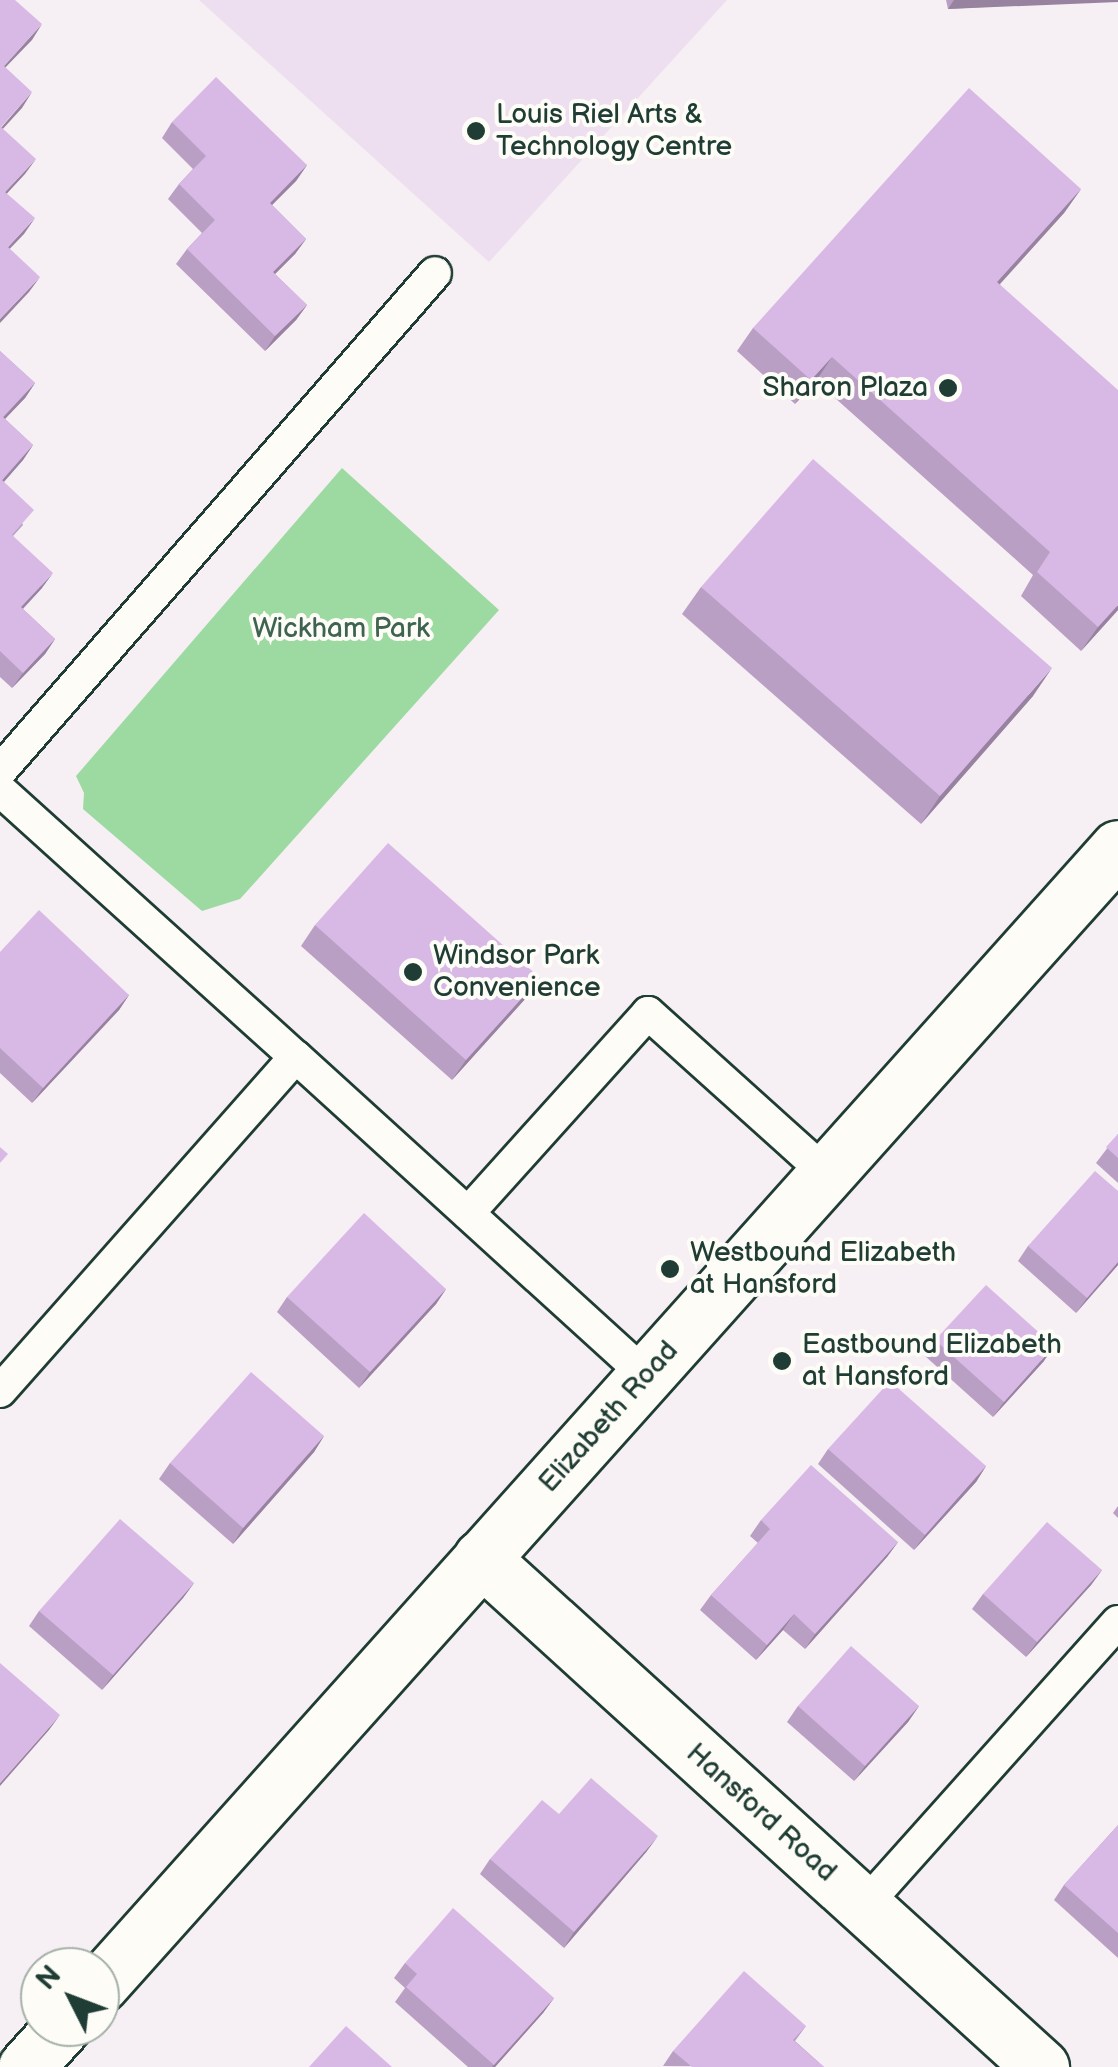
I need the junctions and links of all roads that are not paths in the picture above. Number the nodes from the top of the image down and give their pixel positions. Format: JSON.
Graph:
{"nodes":[{"id":1,"x":435,"y":272,"type":"dead end"},
{"id":2,"x":0,"y":770,"type":"edge"},
{"id":3,"x":0,"y":790,"type":"edge"},
{"id":4,"x":1118,"y":848,"type":"edge"},
{"id":5,"x":296,"y":1057,"type":"junction"},
{"id":6,"x":827,"y":1174,"type":"junction"},
{"id":7,"x":468,"y":1213,"type":"junction"},
{"id":8,"x":647,"y":1376,"type":"junction"},
{"id":9,"x":0,"y":1390,"type":"edge"},
{"id":10,"x":481,"y":1558,"type":"junction"},
{"id":11,"x":1118,"y":1622,"type":"edge"},
{"id":12,"x":864,"y":1906,"type":"junction"},
{"id":13,"x":120,"y":1963,"type":"edge"},
{"id":14,"x":44,"y":2047,"type":"edge"},
{"id":15,"x":26,"y":2067,"type":"edge"},
{"id":16,"x":1041,"y":2067,"type":"edge"}],
"edges":[{"from":1,"to":2,"type":"lane"},
{"from":3,"to":5,"type":"lane"},
{"from":4,"to":6,"type":"street","name":"Elizabeth Road"},
{"from":5,"to":7,"type":"lane"},
{"from":5,"to":9,"type":"lane"},
{"from":6,"to":7,"type":"lane"},
{"from":6,"to":8,"type":"street","name":"Elizabeth Road"},
{"from":7,"to":8,"type":"lane"},
{"from":8,"to":10,"type":"street","name":"Elizabeth Road"},
{"from":10,"to":12,"type":"street","name":"Hansford Road"},
{"from":10,"to":13,"type":"street","name":"Elizabeth Road"},
{"from":11,"to":12,"type":"lane"},
{"from":12,"to":16,"type":"street","name":"Hansford Road"},
{"from":14,"to":15,"type":"street"}]}
